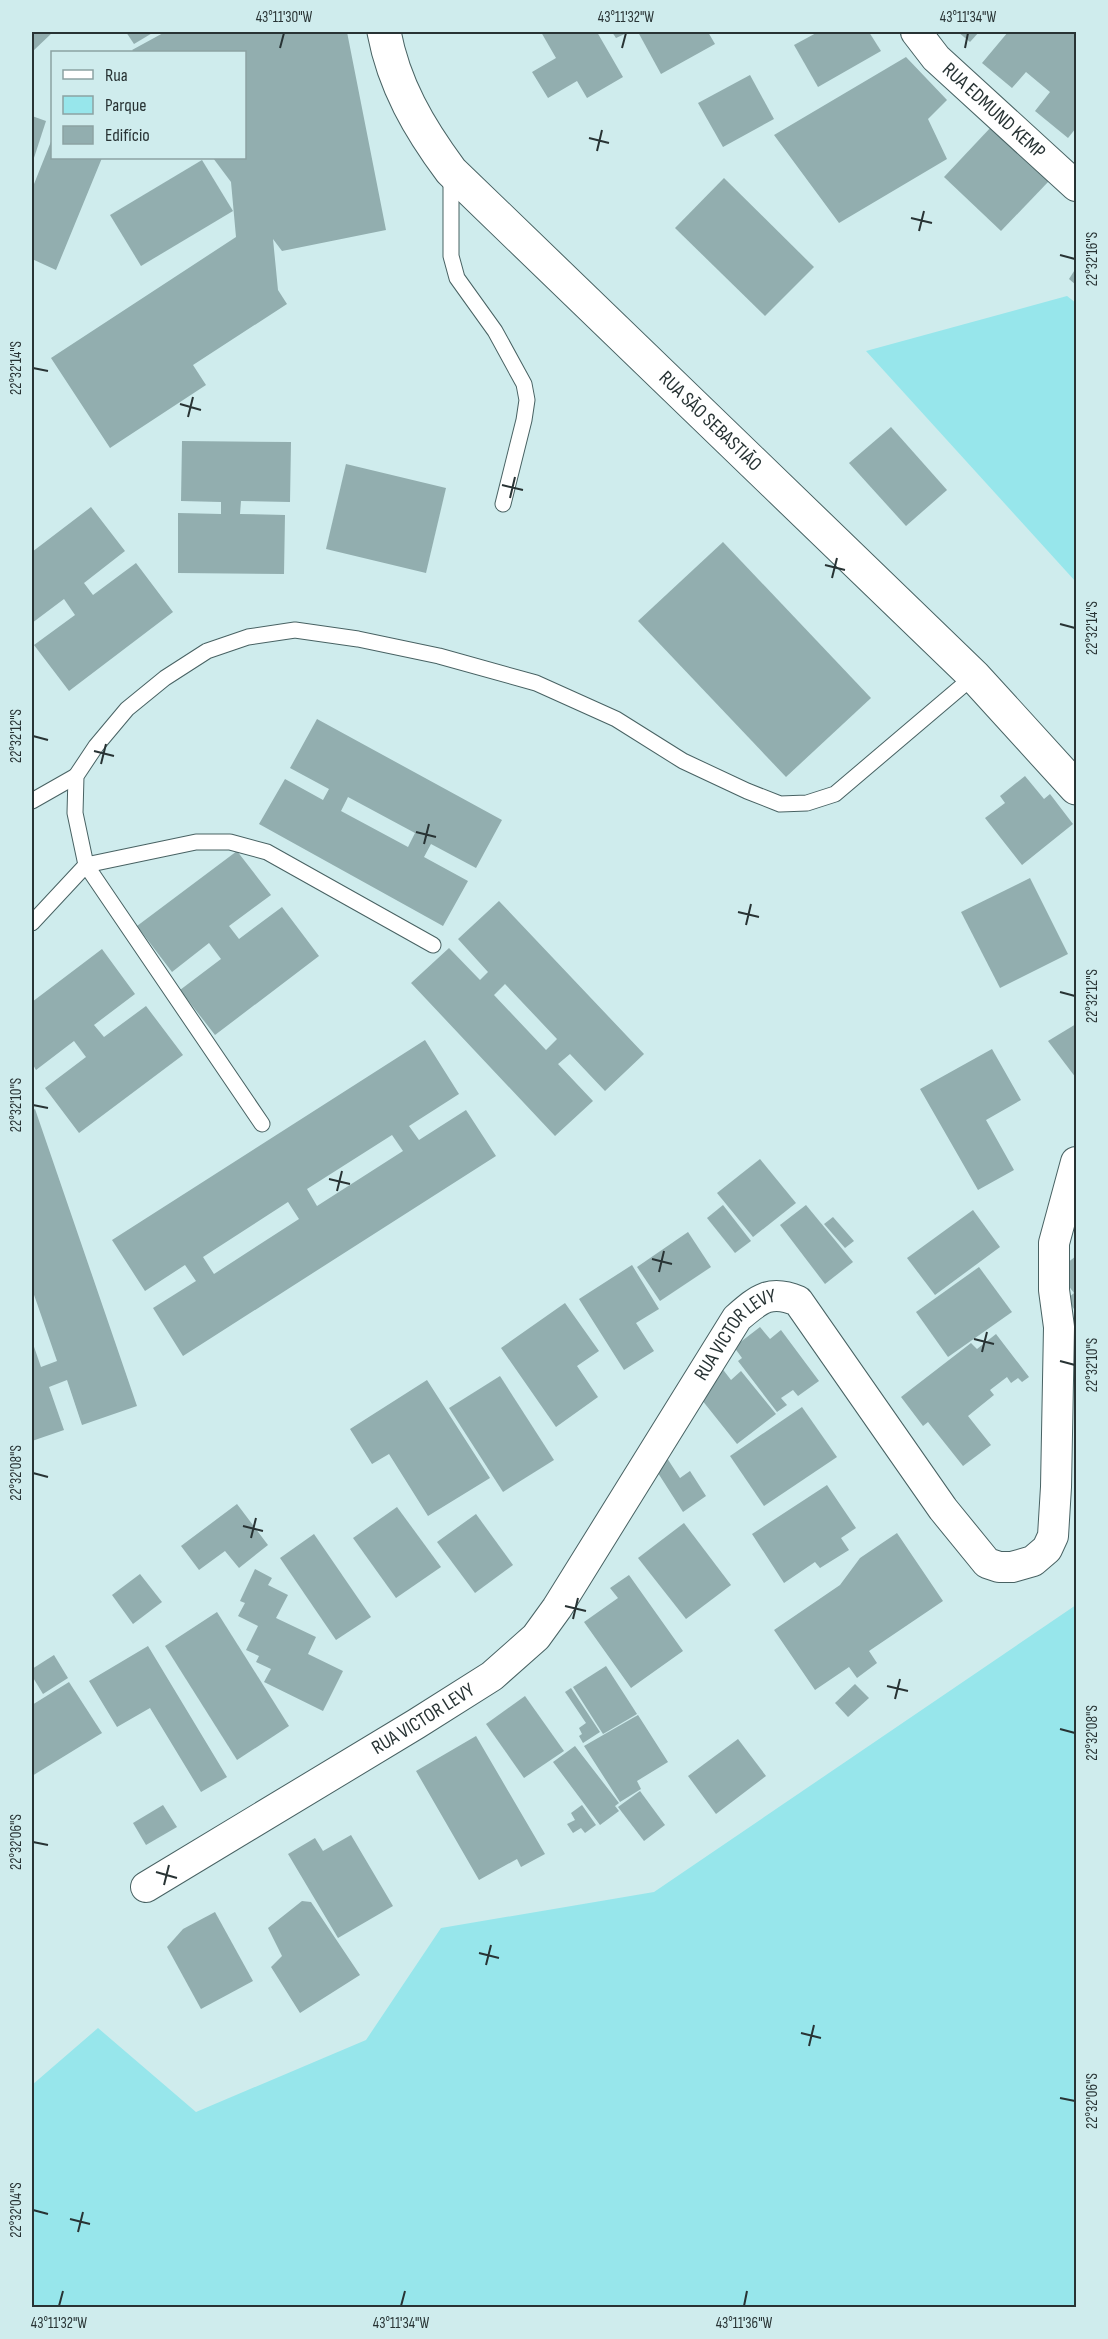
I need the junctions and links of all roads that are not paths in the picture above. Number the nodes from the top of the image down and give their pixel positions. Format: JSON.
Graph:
{"nodes":[{"id":1,"x":384,"y":32,"type":"edge"},
{"id":2,"x":916,"y":32,"type":"edge"},
{"id":3,"x":451,"y":171,"type":"junction"},
{"id":4,"x":1077,"y":186,"type":"edge"},
{"id":5,"x":503,"y":504,"type":"dead end"},
{"id":6,"x":974,"y":676,"type":"junction"},
{"id":7,"x":76,"y":776,"type":"junction"},
{"id":8,"x":1077,"y":788,"type":"edge"},
{"id":9,"x":32,"y":801,"type":"edge"},
{"id":10,"x":86,"y":865,"type":"junction"},
{"id":11,"x":32,"y":923,"type":"edge"},
{"id":12,"x":433,"y":945,"type":"dead end"},
{"id":13,"x":262,"y":1124,"type":"dead end"},
{"id":14,"x":1077,"y":1162,"type":"edge"},
{"id":15,"x":146,"y":1887,"type":"dead end"}],
"edges":[{"from":1,"to":3,"type":"street","name":"RUA SÃO SEBASTIÃO"},
{"from":2,"to":4,"type":"street","name":"RUA EDMUND KEMP"},
{"from":3,"to":5,"type":"lane"},
{"from":3,"to":6,"type":"street","name":"RUA SÃO SEBASTIÃO"},
{"from":6,"to":7,"type":"lane"},
{"from":6,"to":8,"type":"street","name":"RUA SÃO SEBASTIÃO"},
{"from":7,"to":9,"type":"lane"},
{"from":7,"to":10,"type":"lane"},
{"from":10,"to":11,"type":"lane"},
{"from":10,"to":12,"type":"lane"},
{"from":10,"to":13,"type":"lane"},
{"from":14,"to":15,"type":"street","name":"RUA VICTOR LEVY"}]}
